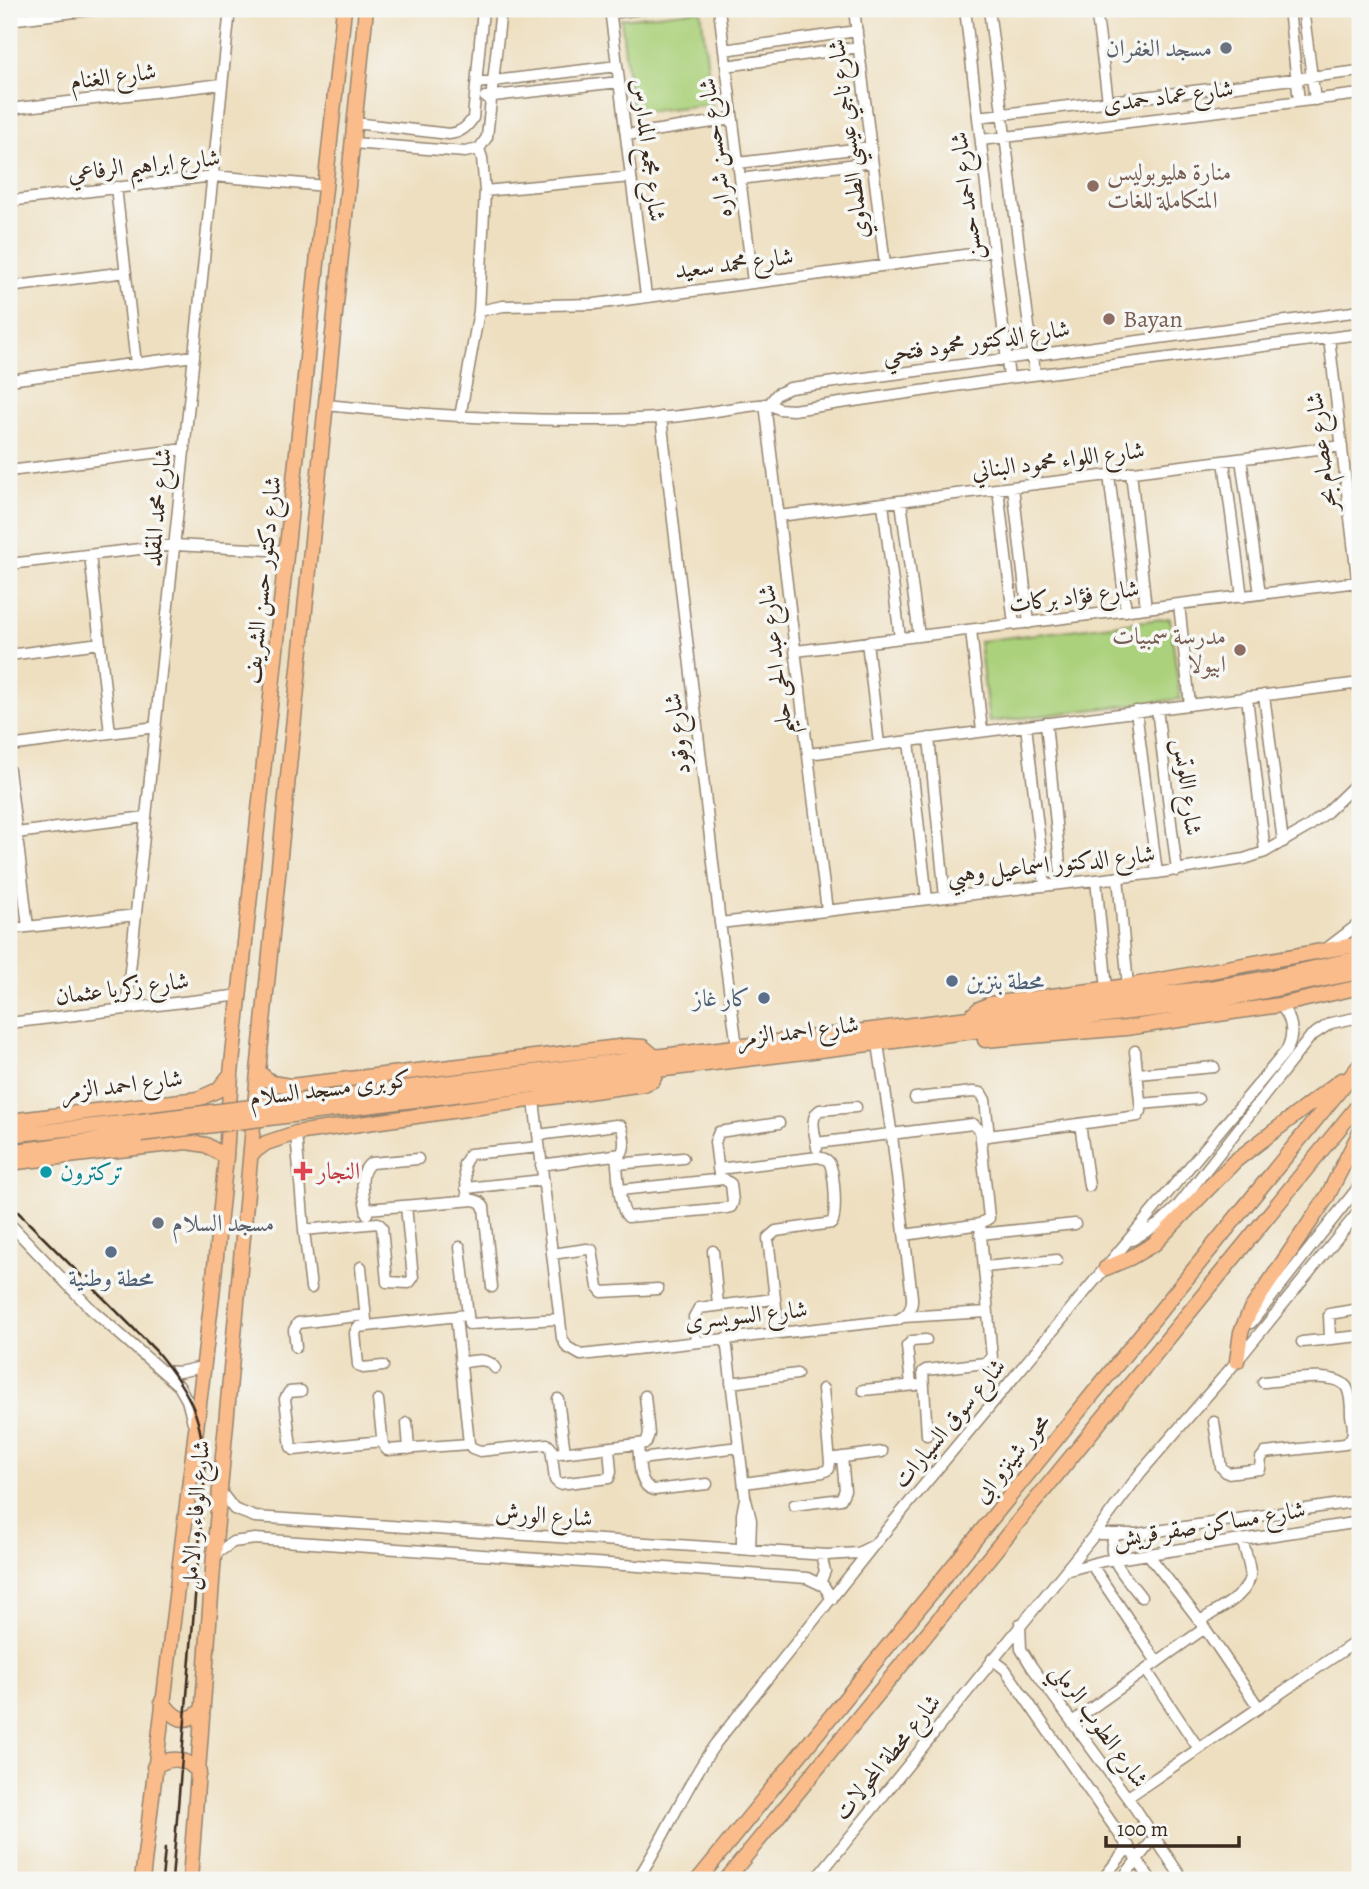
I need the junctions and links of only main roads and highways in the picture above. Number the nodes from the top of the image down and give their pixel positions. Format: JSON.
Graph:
{"nodes":[{"id":1,"x":344,"y":9,"type":"edge"},
{"id":2,"x":366,"y":9,"type":"edge"},
{"id":3,"x":294,"y":486,"type":"junction"},
{"id":4,"x":317,"y":488,"type":"junction"},
{"id":5,"x":280,"y":622,"type":"junction"},
{"id":6,"x":303,"y":624,"type":"junction"},
{"id":7,"x":1360,"y":944,"type":"edge"},
{"id":8,"x":1360,"y":958,"type":"edge"},
{"id":9,"x":1360,"y":972,"type":"edge"},
{"id":10,"x":1270,"y":985,"type":"junction"},
{"id":11,"x":1360,"y":987,"type":"edge"},
{"id":12,"x":970,"y":1018,"type":"junction"},
{"id":13,"x":898,"y":1042,"type":"junction"},
{"id":14,"x":656,"y":1064,"type":"junction"},
{"id":15,"x":1359,"y":1066,"type":"edge"},
{"id":16,"x":258,"y":1072,"type":"junction"},
{"id":17,"x":231,"y":1074,"type":"junction"},
{"id":18,"x":300,"y":1085,"type":"junction"},
{"id":19,"x":192,"y":1100,"type":"junction"},
{"id":20,"x":1360,"y":1103,"type":"edge"},
{"id":21,"x":9,"y":1121,"type":"edge"},
{"id":22,"x":141,"y":1128,"type":"junction"},
{"id":23,"x":1360,"y":1132,"type":"edge"},
{"id":24,"x":296,"y":1133,"type":"junction"},
{"id":25,"x":9,"y":1135,"type":"edge"},
{"id":26,"x":187,"y":1142,"type":"junction"},
{"id":27,"x":9,"y":1152,"type":"edge"},
{"id":28,"x":251,"y":1154,"type":"junction"},
{"id":29,"x":226,"y":1157,"type":"junction"},
{"id":30,"x":9,"y":1163,"type":"edge"},
{"id":31,"x":1106,"y":1268,"type":"road end"},
{"id":32,"x":212,"y":1296,"type":"junction"},
{"id":33,"x":237,"y":1298,"type":"junction"},
{"id":34,"x":1240,"y":1357,"type":"road end"},
{"id":35,"x":162,"y":1701,"type":"junction"},
{"id":36,"x":203,"y":1709,"type":"junction"},
{"id":37,"x":154,"y":1767,"type":"junction"},
{"id":38,"x":199,"y":1773,"type":"junction"},
{"id":39,"x":142,"y":1880,"type":"edge"},
{"id":40,"x":190,"y":1880,"type":"edge"},
{"id":41,"x":698,"y":1880,"type":"edge"},
{"id":42,"x":726,"y":1880,"type":"edge"}],
"edges":[{"from":1,"to":3,"type":"main road","name":"شارع دكتور حسن الشريف"},
{"from":2,"to":4,"type":"main road","name":"شارع دكتور حسن الشريف"},
{"from":3,"to":4,"type":"main road"},
{"from":3,"to":5,"type":"main road","name":"شارع دكتور حسن الشريف"},
{"from":4,"to":6,"type":"main road","name":"شارع دكتور حسن الشريف"},
{"from":5,"to":6,"type":"main road"},
{"from":5,"to":17,"type":"main road","name":"شارع دكتور حسن الشريف"},
{"from":6,"to":16,"type":"main road","name":"شارع دكتور حسن الشريف"},
{"from":7,"to":12,"type":"main road","name":"شارع احمد الزمر"},
{"from":8,"to":10,"type":"main road"},
{"from":9,"to":10,"type":"main road"},
{"from":10,"to":12,"type":"main road"},
{"from":10,"to":13,"type":"main road"},
{"from":11,"to":13,"type":"main road","name":"شارع احمد الزمر"},
{"from":12,"to":14,"type":"main road","name":"شارع احمد الزمر"},
{"from":13,"to":14,"type":"main road","name":"شارع احمد الزمر"},
{"from":14,"to":18,"type":"main road","name":"شارع احمد الزمر"},
{"from":14,"to":22,"type":"main road","name":"كوبرى مسجد السلام","bridge":true},
{"from":14,"to":24,"type":"main road","name":"شارع احمد الزمر"},
{"from":15,"to":31,"type":"main road"},
{"from":15,"to":41,"type":"main road","name":"محور شينزو ابى"},
{"from":16,"to":18,"type":"main road","name":"شارع احمد الزمر"},
{"from":16,"to":28,"type":"main road","name":"شارع دكتور حسن الشريف"},
{"from":17,"to":19,"type":"main road","name":"شارع احمد الزمر"},
{"from":17,"to":29,"type":"main road","name":"شارع دكتور حسن الشريف"},
{"from":18,"to":24,"type":"main road"},
{"from":19,"to":21,"type":"main road","name":"شارع احمد الزمر"},
{"from":19,"to":26,"type":"main road"},
{"from":20,"to":42,"type":"main road","name":"محور شينزو ابى"},
{"from":22,"to":25,"type":"main road","name":"كوبرى مسجد السلام"},
{"from":22,"to":27,"type":"main road","name":"كوبرى مسجد السلام"},
{"from":23,"to":34,"type":"main road"},
{"from":24,"to":28,"type":"main road","name":"شارع احمد الزمر"},
{"from":26,"to":29,"type":"main road"},
{"from":26,"to":30,"type":"main road"},
{"from":28,"to":33,"type":"main road","name":"شارع الوفاء و الامل"},
{"from":29,"to":32,"type":"main road","name":"شارع الوفاء و الامل"},
{"from":32,"to":33,"type":"main road"},
{"from":32,"to":35,"type":"main road","name":"شارع الوفاء و الامل"},
{"from":33,"to":36,"type":"main road","name":"شارع الوفاء و الامل"},
{"from":35,"to":36,"type":"main road"},
{"from":35,"to":37,"type":"main road","name":"شارع الوفاء و الامل"},
{"from":36,"to":38,"type":"main road","name":"شارع الوفاء و الامل"},
{"from":37,"to":38,"type":"main road"},
{"from":37,"to":39,"type":"main road","name":"شارع الوفاء و الامل"},
{"from":38,"to":40,"type":"main road","name":"شارع الوفاء و الامل"}]}
